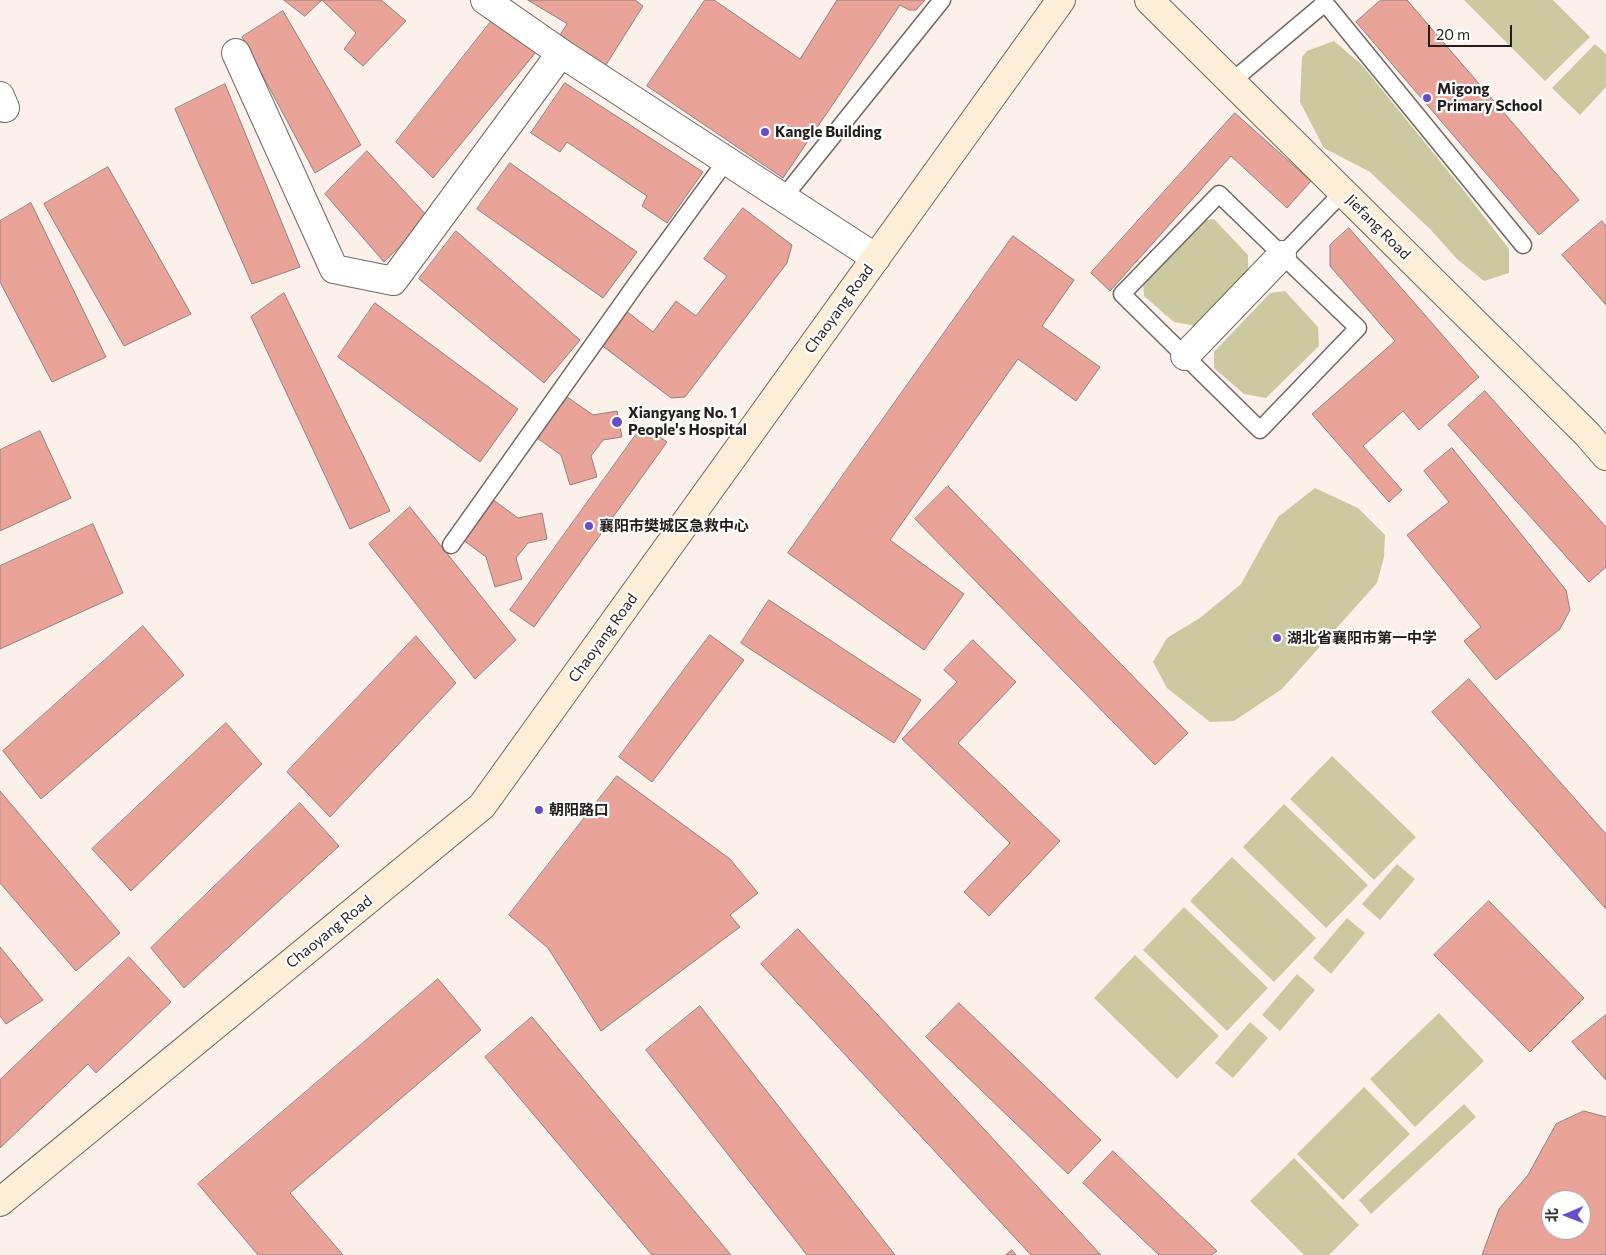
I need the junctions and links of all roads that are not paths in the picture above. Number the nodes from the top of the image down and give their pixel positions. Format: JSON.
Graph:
{"nodes":[{"id":1,"x":485,"y":0,"type":"edge"},
{"id":2,"x":942,"y":0,"type":"edge"},
{"id":3,"x":1061,"y":0,"type":"edge"},
{"id":4,"x":1148,"y":0,"type":"edge"},
{"id":5,"x":1324,"y":1,"type":"edge"},
{"id":6,"x":236,"y":53,"type":"dead end"},
{"id":7,"x":561,"y":53,"type":"junction"},
{"id":8,"x":1231,"y":82,"type":"junction"},
{"id":9,"x":726,"y":161,"type":"junction"},
{"id":10,"x":1343,"y":192,"type":"junction"},
{"id":11,"x":783,"y":198,"type":"junction"},
{"id":12,"x":1523,"y":245,"type":"dead end"},
{"id":13,"x":1282,"y":255,"type":"junction"},
{"id":14,"x":876,"y":258,"type":"junction"},
{"id":15,"x":1185,"y":356,"type":"junction"},
{"id":16,"x":1606,"y":456,"type":"edge"},
{"id":17,"x":451,"y":545,"type":"dead end"},
{"id":18,"x":35,"y":1173,"type":"junction"},
{"id":19,"x":0,"y":1176,"type":"edge"},
{"id":20,"x":0,"y":1202,"type":"edge"}],
"edges":[{"from":1,"to":7,"type":"street"},
{"from":2,"to":11,"type":"lane"},
{"from":3,"to":14,"type":"main road","name":"Chaoyang Road"},
{"from":4,"to":8,"type":"main road","name":"Jiefang Road"},
{"from":5,"to":8,"type":"lane"},
{"from":5,"to":12,"type":"lane"},
{"from":6,"to":7,"type":"street"},
{"from":7,"to":9,"type":"street"},
{"from":8,"to":10,"type":"main road","name":"Jiefang Road"},
{"from":9,"to":11,"type":"street"},
{"from":9,"to":17,"type":"lane"},
{"from":10,"to":13,"type":"lane"},
{"from":10,"to":16,"type":"main road","name":"Jiefang Road"},
{"from":11,"to":14,"type":"street"},
{"from":13,"to":15,"type":"street"},
{"from":13,"to":15,"type":"lane"},
{"from":13,"to":15,"type":"lane"},
{"from":14,"to":18,"type":"main road","name":"Chaoyang Road"},
{"from":18,"to":19,"type":"main road"},
{"from":18,"to":20,"type":"main road","name":"Chaoyang Road"}]}
